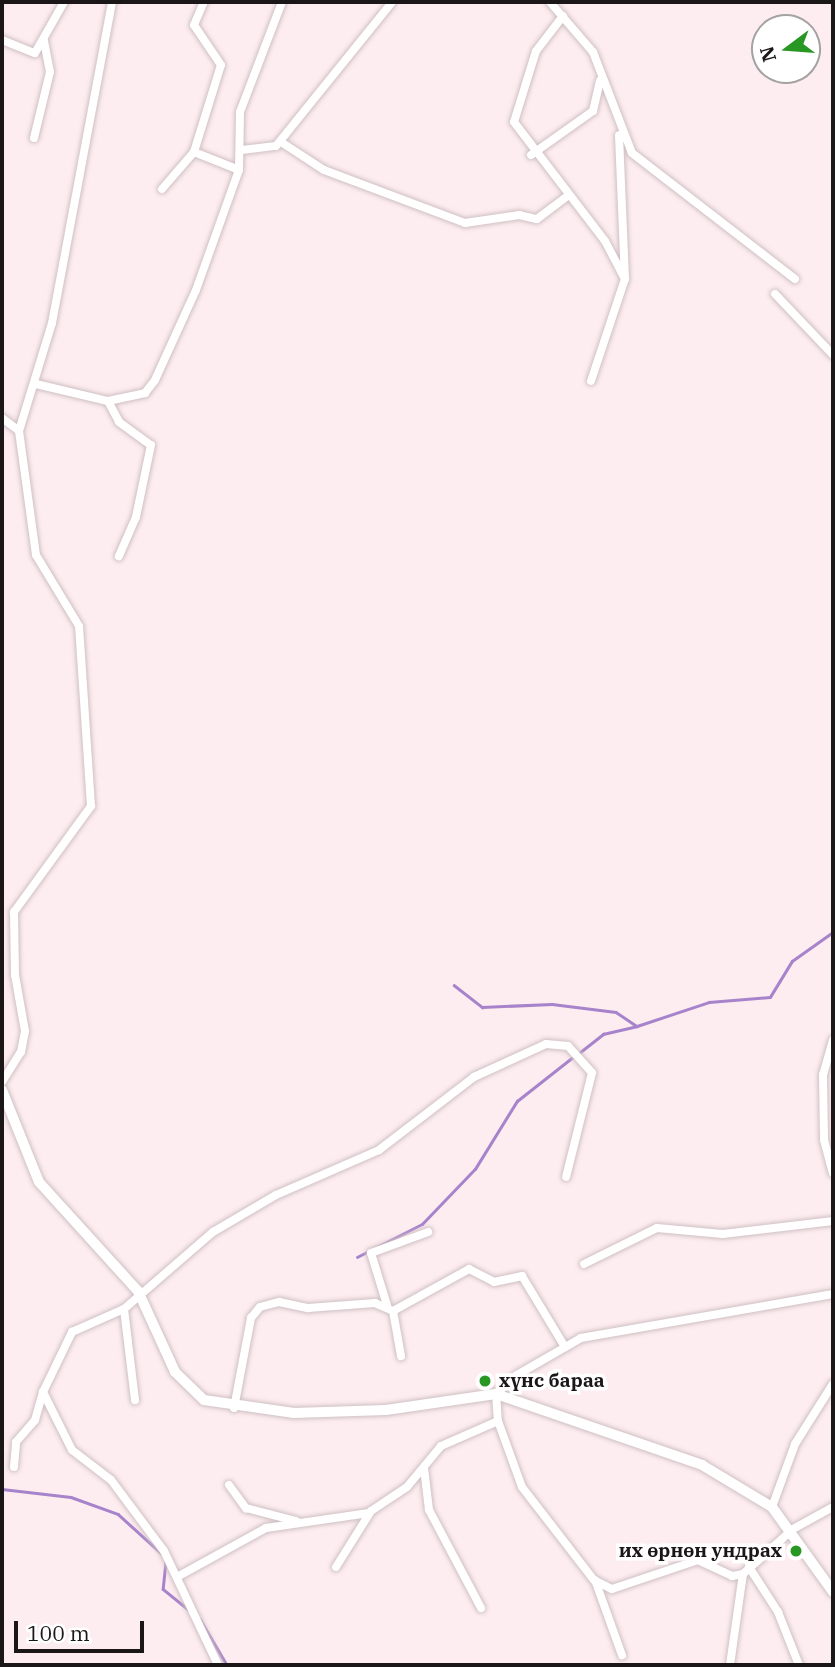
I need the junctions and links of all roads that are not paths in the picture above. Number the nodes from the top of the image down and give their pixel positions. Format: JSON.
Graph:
{"nodes":[{"id":1,"x":64,"y":2,"type":"edge"},
{"id":2,"x":112,"y":2,"type":"edge"},
{"id":3,"x":204,"y":2,"type":"edge"},
{"id":4,"x":282,"y":2,"type":"edge"},
{"id":5,"x":392,"y":2,"type":"edge"},
{"id":6,"x":550,"y":2,"type":"edge"},
{"id":7,"x":563,"y":16,"type":"junction"},
{"id":8,"x":2,"y":40,"type":"edge"},
{"id":9,"x":44,"y":41,"type":"junction"},
{"id":10,"x":601,"y":78,"type":"junction"},
{"id":11,"x":618,"y":127,"type":"junction"},
{"id":12,"x":34,"y":138,"type":"dead end"},
{"id":13,"x":281,"y":142,"type":"junction"},
{"id":14,"x":242,"y":150,"type":"junction"},
{"id":15,"x":194,"y":152,"type":"junction"},
{"id":16,"x":534,"y":153,"type":"junction"},
{"id":17,"x":239,"y":170,"type":"junction"},
{"id":18,"x":162,"y":189,"type":"dead end"},
{"id":19,"x":568,"y":196,"type":"junction"},
{"id":20,"x":625,"y":279,"type":"junction"},
{"id":21,"x":795,"y":279,"type":"dead end"},
{"id":22,"x":775,"y":294,"type":"dead end"},
{"id":23,"x":833,"y":355,"type":"edge"},
{"id":24,"x":591,"y":381,"type":"dead end"},
{"id":25,"x":36,"y":384,"type":"junction"},
{"id":26,"x":108,"y":401,"type":"junction"},
{"id":27,"x":2,"y":418,"type":"edge"},
{"id":28,"x":19,"y":431,"type":"junction"},
{"id":29,"x":119,"y":556,"type":"dead end"},
{"id":30,"x":833,"y":1040,"type":"edge"},
{"id":31,"x":2,"y":1082,"type":"edge"},
{"id":32,"x":2,"y":1090,"type":"edge"},
{"id":33,"x":833,"y":1173,"type":"edge"},
{"id":34,"x":566,"y":1177,"type":"dead end"},
{"id":35,"x":833,"y":1221,"type":"edge"},
{"id":36,"x":428,"y":1231,"type":"dead end"},
{"id":37,"x":584,"y":1264,"type":"dead end"},
{"id":38,"x":138,"y":1291,"type":"junction"},
{"id":39,"x":833,"y":1294,"type":"edge"},
{"id":40,"x":390,"y":1308,"type":"junction"},
{"id":41,"x":124,"y":1309,"type":"junction"},
{"id":42,"x":565,"y":1347,"type":"junction"},
{"id":43,"x":401,"y":1356,"type":"dead end"},
{"id":44,"x":833,"y":1384,"type":"edge"},
{"id":45,"x":43,"y":1392,"type":"junction"},
{"id":46,"x":496,"y":1394,"type":"junction"},
{"id":47,"x":135,"y":1400,"type":"dead end"},
{"id":48,"x":234,"y":1408,"type":"junction"},
{"id":49,"x":498,"y":1421,"type":"junction"},
{"id":50,"x":14,"y":1467,"type":"dead end"},
{"id":51,"x":424,"y":1468,"type":"junction"},
{"id":52,"x":229,"y":1485,"type":"dead end"},
{"id":53,"x":772,"y":1507,"type":"junction"},
{"id":54,"x":833,"y":1507,"type":"edge"},
{"id":55,"x":371,"y":1511,"type":"junction"},
{"id":56,"x":313,"y":1524,"type":"junction"},
{"id":57,"x":793,"y":1529,"type":"junction"},
{"id":58,"x":336,"y":1567,"type":"dead end"},
{"id":59,"x":746,"y":1571,"type":"junction"},
{"id":60,"x":177,"y":1577,"type":"junction"},
{"id":61,"x":595,"y":1580,"type":"junction"},
{"id":62,"x":833,"y":1592,"type":"edge"},
{"id":63,"x":481,"y":1608,"type":"dead end"},
{"id":64,"x":622,"y":1655,"type":"dead end"},
{"id":65,"x":218,"y":1665,"type":"edge"},
{"id":66,"x":730,"y":1665,"type":"edge"},
{"id":67,"x":799,"y":1665,"type":"edge"}],
"edges":[{"from":1,"to":9,"type":"street"},
{"from":2,"to":25,"type":"street"},
{"from":3,"to":15,"type":"street"},
{"from":4,"to":14,"type":"street"},
{"from":5,"to":13,"type":"street"},
{"from":6,"to":7,"type":"street"},
{"from":7,"to":10,"type":"street"},
{"from":7,"to":16,"type":"street"},
{"from":8,"to":9,"type":"street"},
{"from":9,"to":12,"type":"street"},
{"from":10,"to":11,"type":"street"},
{"from":10,"to":16,"type":"street"},
{"from":11,"to":20,"type":"street"},
{"from":11,"to":21,"type":"street"},
{"from":13,"to":14,"type":"street"},
{"from":13,"to":19,"type":"street"},
{"from":14,"to":17,"type":"street"},
{"from":15,"to":17,"type":"street"},
{"from":15,"to":18,"type":"street"},
{"from":16,"to":19,"type":"street"},
{"from":17,"to":26,"type":"street"},
{"from":19,"to":20,"type":"street"},
{"from":20,"to":24,"type":"street"},
{"from":22,"to":23,"type":"street"},
{"from":25,"to":26,"type":"street"},
{"from":25,"to":28,"type":"street"},
{"from":26,"to":29,"type":"street"},
{"from":27,"to":28,"type":"street"},
{"from":28,"to":31,"type":"street"},
{"from":30,"to":33,"type":"street"},
{"from":32,"to":38,"type":"street"},
{"from":34,"to":38,"type":"street"},
{"from":35,"to":37,"type":"street"},
{"from":36,"to":40,"type":"street"},
{"from":38,"to":41,"type":"street"},
{"from":38,"to":48,"type":"street"},
{"from":39,"to":42,"type":"street"},
{"from":40,"to":42,"type":"street"},
{"from":40,"to":43,"type":"street"},
{"from":40,"to":48,"type":"street"},
{"from":41,"to":45,"type":"street"},
{"from":41,"to":47,"type":"street"},
{"from":42,"to":46,"type":"street"},
{"from":44,"to":53,"type":"street"},
{"from":45,"to":50,"type":"street"},
{"from":45,"to":60,"type":"street"},
{"from":46,"to":48,"type":"street"},
{"from":46,"to":49,"type":"street"},
{"from":46,"to":53,"type":"street"},
{"from":49,"to":51,"type":"street"},
{"from":49,"to":61,"type":"street"},
{"from":51,"to":55,"type":"street"},
{"from":51,"to":63,"type":"street"},
{"from":52,"to":56,"type":"street"},
{"from":53,"to":57,"type":"street"},
{"from":54,"to":57,"type":"street"},
{"from":55,"to":56,"type":"street"},
{"from":55,"to":58,"type":"street"},
{"from":56,"to":60,"type":"street"},
{"from":57,"to":59,"type":"street"},
{"from":57,"to":62,"type":"street"},
{"from":59,"to":61,"type":"street"},
{"from":59,"to":66,"type":"street"},
{"from":59,"to":67,"type":"street"},
{"from":60,"to":65,"type":"street"},
{"from":61,"to":64,"type":"street"}]}
